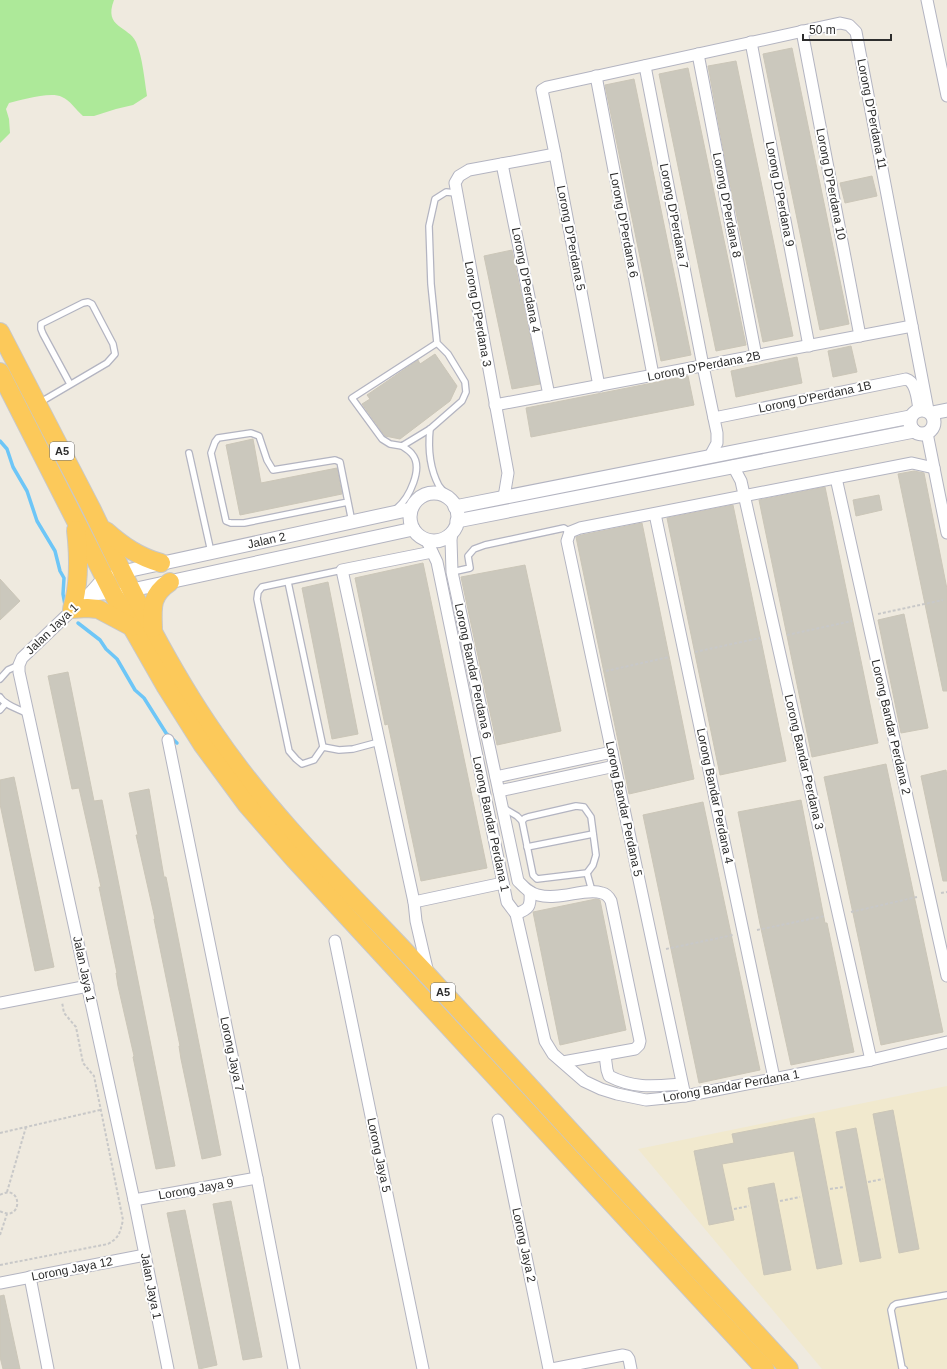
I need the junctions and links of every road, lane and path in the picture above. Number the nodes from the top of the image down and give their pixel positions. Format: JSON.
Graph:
{"nodes":[{"id":1,"x":927,"y":0,"type":"edge"},
{"id":2,"x":802,"y":31,"type":"junction"},
{"id":3,"x":751,"y":42,"type":"junction"},
{"id":4,"x":698,"y":54,"type":"junction"},
{"id":5,"x":645,"y":66,"type":"junction"},
{"id":6,"x":596,"y":76,"type":"junction"},
{"id":7,"x":542,"y":90,"type":"joint"},
{"id":8,"x":947,"y":96,"type":"edge"},
{"id":9,"x":555,"y":154,"type":"junction"},
{"id":10,"x":502,"y":164,"type":"junction"},
{"id":11,"x":456,"y":193,"type":"junction"},
{"id":12,"x":912,"y":326,"type":"junction"},
{"id":13,"x":0,"y":332,"type":"edge"},
{"id":14,"x":860,"y":336,"type":"junction"},
{"id":15,"x":437,"y":343,"type":"junction"},
{"id":16,"x":809,"y":346,"type":"junction"},
{"id":17,"x":756,"y":356,"type":"junction"},
{"id":18,"x":703,"y":366,"type":"junction"},
{"id":19,"x":0,"y":373,"type":"edge"},
{"id":20,"x":653,"y":375,"type":"junction"},
{"id":21,"x":70,"y":384,"type":"junction"},
{"id":22,"x":599,"y":386,"type":"junction"},
{"id":23,"x":549,"y":395,"type":"junction"},
{"id":24,"x":38,"y":404,"type":"junction"},
{"id":25,"x":495,"y":405,"type":"junction"},
{"id":26,"x":947,"y":410,"type":"edge"},
{"id":27,"x":714,"y":418,"type":"junction"},
{"id":28,"x":928,"y":419,"type":"edge"},
{"id":29,"x":430,"y":429,"type":"junction"},
{"id":30,"x":402,"y":446,"type":"junction"},
{"id":31,"x":929,"y":447,"type":"junction"},
{"id":32,"x":189,"y":453,"type":"dead end"},
{"id":33,"x":710,"y":456,"type":"junction"},
{"id":34,"x":912,"y":463,"type":"junction"},
{"id":35,"x":732,"y":466,"type":"junction"},
{"id":36,"x":934,"y":468,"type":"junction"},
{"id":37,"x":836,"y":478,"type":"junction"},
{"id":38,"x":745,"y":496,"type":"junction"},
{"id":39,"x":504,"y":497,"type":"junction"},
{"id":40,"x":348,"y":502,"type":"junction"},
{"id":41,"x":452,"y":502,"type":"junction"},
{"id":42,"x":411,"y":510,"type":"junction"},
{"id":43,"x":389,"y":514,"type":"junction"},
{"id":44,"x":655,"y":514,"type":"junction"},
{"id":45,"x":76,"y":521,"type":"junction"},
{"id":46,"x":352,"y":522,"type":"junction"},
{"id":47,"x":98,"y":523,"type":"junction"},
{"id":48,"x":455,"y":526,"type":"junction"},
{"id":49,"x":413,"y":529,"type":"junction"},
{"id":50,"x":575,"y":530,"type":"junction"},
{"id":51,"x":947,"y":532,"type":"edge"},
{"id":52,"x":426,"y":540,"type":"junction"},
{"id":53,"x":211,"y":552,"type":"junction"},
{"id":54,"x":432,"y":552,"type":"junction"},
{"id":55,"x":161,"y":563,"type":"junction"},
{"id":56,"x":342,"y":570,"type":"junction"},
{"id":57,"x":122,"y":572,"type":"junction"},
{"id":58,"x":452,"y":572,"type":"junction"},
{"id":59,"x":104,"y":576,"type":"junction"},
{"id":60,"x":170,"y":582,"type":"junction"},
{"id":61,"x":288,"y":582,"type":"junction"},
{"id":62,"x":132,"y":590,"type":"junction"},
{"id":63,"x":114,"y":594,"type":"junction"},
{"id":64,"x":88,"y":595,"type":"junction"},
{"id":65,"x":943,"y":600,"type":"dead end"},
{"id":66,"x":72,"y":609,"type":"junction"},
{"id":67,"x":877,"y":614,"type":"dead end"},
{"id":68,"x":852,"y":621,"type":"dead end"},
{"id":69,"x":132,"y":628,"type":"junction"},
{"id":70,"x":154,"y":631,"type":"junction"},
{"id":71,"x":786,"y":635,"type":"dead end"},
{"id":72,"x":760,"y":638,"type":"dead end"},
{"id":73,"x":694,"y":652,"type":"dead end"},
{"id":74,"x":669,"y":657,"type":"dead end"},
{"id":75,"x":19,"y":665,"type":"junction"},
{"id":76,"x":603,"y":671,"type":"dead end"},
{"id":77,"x":0,"y":679,"type":"edge"},
{"id":78,"x":0,"y":697,"type":"edge"},
{"id":79,"x":6,"y":703,"type":"junction"},
{"id":80,"x":0,"y":710,"type":"edge"},
{"id":81,"x":28,"y":714,"type":"junction"},
{"id":82,"x":168,"y":740,"type":"dead end"},
{"id":83,"x":379,"y":742,"type":"junction"},
{"id":84,"x":322,"y":747,"type":"junction"},
{"id":85,"x":612,"y":752,"type":"junction"},
{"id":86,"x":615,"y":766,"type":"junction"},
{"id":87,"x":496,"y":777,"type":"junction"},
{"id":88,"x":499,"y":791,"type":"junction"},
{"id":89,"x":502,"y":807,"type":"junction"},
{"id":90,"x":522,"y":821,"type":"junction"},
{"id":91,"x":593,"y":834,"type":"junction"},
{"id":92,"x":527,"y":847,"type":"junction"},
{"id":93,"x":587,"y":873,"type":"junction"},
{"id":94,"x":503,"y":883,"type":"junction"},
{"id":95,"x":592,"y":891,"type":"junction"},
{"id":96,"x":530,"y":892,"type":"junction"},
{"id":97,"x":947,"y":892,"type":"edge"},
{"id":98,"x":941,"y":893,"type":"dead end"},
{"id":99,"x":916,"y":897,"type":"dead end"},
{"id":100,"x":414,"y":902,"type":"junction"},
{"id":101,"x":851,"y":912,"type":"dead end"},
{"id":102,"x":516,"y":914,"type":"junction"},
{"id":103,"x":825,"y":916,"type":"dead end"},
{"id":104,"x":757,"y":930,"type":"dead end"},
{"id":105,"x":733,"y":935,"type":"dead end"},
{"id":106,"x":335,"y":941,"type":"dead end"},
{"id":107,"x":665,"y":949,"type":"dead end"},
{"id":108,"x":947,"y":976,"type":"edge"},
{"id":109,"x":429,"y":977,"type":"junction"},
{"id":110,"x":88,"y":986,"type":"junction"},
{"id":111,"x":62,"y":1002,"type":"dead end"},
{"id":112,"x":0,"y":1003,"type":"edge"},
{"id":113,"x":947,"y":1042,"type":"edge"},
{"id":114,"x":605,"y":1055,"type":"junction"},
{"id":115,"x":871,"y":1060,"type":"junction"},
{"id":116,"x":563,"y":1062,"type":"junction"},
{"id":117,"x":774,"y":1078,"type":"junction"},
{"id":118,"x":682,"y":1084,"type":"junction"},
{"id":119,"x":685,"y":1096,"type":"junction"},
{"id":120,"x":100,"y":1110,"type":"junction"},
{"id":121,"x":498,"y":1120,"type":"dead end"},
{"id":122,"x":26,"y":1127,"type":"junction"},
{"id":123,"x":0,"y":1133,"type":"edge"},
{"id":124,"x":257,"y":1178,"type":"junction"},
{"id":125,"x":883,"y":1179,"type":"dead end"},
{"id":126,"x":868,"y":1182,"type":"dead end"},
{"id":127,"x":844,"y":1187,"type":"dead end"},
{"id":128,"x":830,"y":1189,"type":"dead end"},
{"id":129,"x":7,"y":1192,"type":"junction"},
{"id":130,"x":0,"y":1194,"type":"edge"},
{"id":131,"x":800,"y":1197,"type":"dead end"},
{"id":132,"x":134,"y":1200,"type":"junction"},
{"id":133,"x":780,"y":1201,"type":"dead end"},
{"id":134,"x":749,"y":1206,"type":"dead end"},
{"id":135,"x":734,"y":1209,"type":"dead end"},
{"id":136,"x":0,"y":1212,"type":"edge"},
{"id":137,"x":7,"y":1214,"type":"junction"},
{"id":138,"x":0,"y":1235,"type":"edge"},
{"id":139,"x":145,"y":1255,"type":"junction"},
{"id":140,"x":0,"y":1265,"type":"edge"},
{"id":141,"x":30,"y":1277,"type":"junction"},
{"id":142,"x":0,"y":1283,"type":"edge"},
{"id":143,"x":947,"y":1295,"type":"edge"},
{"id":144,"x":48,"y":1369,"type":"edge"},
{"id":145,"x":168,"y":1369,"type":"edge"},
{"id":146,"x":294,"y":1369,"type":"edge"},
{"id":147,"x":423,"y":1369,"type":"edge"},
{"id":148,"x":551,"y":1369,"type":"edge"},
{"id":149,"x":632,"y":1369,"type":"edge"},
{"id":150,"x":765,"y":1369,"type":"edge"},
{"id":151,"x":789,"y":1369,"type":"edge"},
{"id":152,"x":904,"y":1369,"type":"edge"}],
"edges":[{"from":1,"to":8,"type":"street"},
{"from":2,"to":3,"type":"street","name":"Lorong D'Perdana 11"},
{"from":2,"to":12,"type":"street","name":"Lorong D'Perdana 11"},
{"from":2,"to":14,"type":"street","name":"Lorong D'Perdana 10"},
{"from":3,"to":4,"type":"street","name":"Lorong D'Perdana 11"},
{"from":3,"to":16,"type":"street","name":"Lorong D'Perdana 9"},
{"from":4,"to":5,"type":"street","name":"Lorong D'Perdana 11"},
{"from":4,"to":17,"type":"street","name":"Lorong D'Perdana 8"},
{"from":5,"to":6,"type":"street","name":"Lorong D'Perdana 11"},
{"from":5,"to":18,"type":"street","name":"Lorong D'Perdana 7"},
{"from":6,"to":7,"type":"street","name":"Lorong D'Perdana 11"},
{"from":6,"to":20,"type":"street","name":"Lorong D'Perdana 6"},
{"from":7,"to":9,"type":"street","name":"Lorong D'Perdana 5"},
{"from":9,"to":10,"type":"street","name":"Lorong D'Perdana 3"},
{"from":9,"to":22,"type":"street","name":"Lorong D'Perdana 5"},
{"from":10,"to":11,"type":"street","name":"Lorong D'Perdana 3"},
{"from":10,"to":23,"type":"street","name":"Lorong D'Perdana 4"},
{"from":11,"to":15,"type":"lane"},
{"from":11,"to":25,"type":"street","name":"Lorong D'Perdana 3"},
{"from":12,"to":14,"type":"street","name":"Lorong D'Perdana 2B"},
{"from":12,"to":28,"type":"street","name":"Lorong D'Perdana 11"},
{"from":13,"to":24,"type":"highway","number":"A5"},
{"from":14,"to":16,"type":"street","name":"Lorong D'Perdana 2B"},
{"from":15,"to":29,"type":"lane"},
{"from":15,"to":30,"type":"lane"},
{"from":16,"to":17,"type":"street","name":"Lorong D'Perdana 2B"},
{"from":17,"to":18,"type":"street","name":"Lorong D'Perdana 2B"},
{"from":18,"to":20,"type":"street","name":"Lorong D'Perdana 2B"},
{"from":18,"to":27,"type":"street","name":"Lorong D'Perdana 7"},
{"from":19,"to":45,"type":"highway","number":"A5"},
{"from":20,"to":22,"type":"street","name":"Lorong D'Perdana 2B"},
{"from":21,"to":21,"type":"lane"},
{"from":21,"to":24,"type":"lane"},
{"from":22,"to":23,"type":"street","name":"Lorong D'Perdana 2B"},
{"from":23,"to":25,"type":"street","name":"Lorong D'Perdana 2B"},
{"from":24,"to":47,"type":"highway","number":"A5"},
{"from":25,"to":39,"type":"street","name":"Lorong D'Perdana 3"},
{"from":26,"to":28,"type":"street"},
{"from":27,"to":28,"type":"street","name":"Lorong D'Perdana 1B"},
{"from":27,"to":33,"type":"street","name":"Lorong D'Perdana 7"},
{"from":28,"to":31,"type":"street"},
{"from":28,"to":33,"type":"street"},
{"from":28,"to":35,"type":"street"},
{"from":29,"to":30,"type":"lane"},
{"from":29,"to":41,"type":"lane"},
{"from":30,"to":43,"type":"lane"},
{"from":31,"to":34,"type":"street"},
{"from":31,"to":36,"type":"street"},
{"from":32,"to":53,"type":"lane"},
{"from":33,"to":39,"type":"street"},
{"from":34,"to":36,"type":"street"},
{"from":34,"to":37,"type":"street"},
{"from":35,"to":38,"type":"street","name":"Lorong Bandar Perdana 3"},
{"from":35,"to":48,"type":"street"},
{"from":36,"to":51,"type":"street"},
{"from":37,"to":38,"type":"street"},
{"from":37,"to":108,"type":"street","name":"Lorong Bandar Perdana 2"},
{"from":38,"to":44,"type":"street"},
{"from":38,"to":115,"type":"street","name":"Lorong Bandar Perdana 3"},
{"from":39,"to":41,"type":"street"},
{"from":40,"to":40,"type":"lane"},
{"from":40,"to":46,"type":"lane"},
{"from":41,"to":42,"type":"street"},
{"from":41,"to":48,"type":"street"},
{"from":42,"to":43,"type":"street","name":"Jalan 2"},
{"from":42,"to":49,"type":"street"},
{"from":43,"to":46,"type":"street","name":"Jalan 2"},
{"from":44,"to":50,"type":"street"},
{"from":44,"to":117,"type":"street","name":"Lorong Bandar Perdana 4"},
{"from":45,"to":59,"type":"highway","number":"A5"},
{"from":45,"to":66,"type":"highway"},
{"from":46,"to":53,"type":"street","name":"Jalan 2"},
{"from":47,"to":55,"type":"highway"},
{"from":47,"to":57,"type":"highway","number":"A5"},
{"from":48,"to":52,"type":"street"},
{"from":48,"to":58,"type":"street","name":"Lorong Bandar Perdana 6"},
{"from":49,"to":52,"type":"street"},
{"from":49,"to":60,"type":"street","name":"Jalan 2"},
{"from":50,"to":58,"type":"lane"},
{"from":50,"to":85,"type":"street","name":"Lorong Bandar Perdana 5"},
{"from":52,"to":54,"type":"street","name":"Lorong Bandar Perdana 1"},
{"from":53,"to":55,"type":"street","name":"Jalan 2"},
{"from":54,"to":56,"type":"street"},
{"from":54,"to":94,"type":"street","name":"Lorong Bandar Perdana 1"},
{"from":55,"to":57,"type":"street","name":"Jalan 2"},
{"from":56,"to":61,"type":"lane"},
{"from":56,"to":83,"type":"street"},
{"from":57,"to":59,"type":"street"},
{"from":57,"to":62,"type":"highway","number":"A5"},
{"from":58,"to":87,"type":"street","name":"Lorong Bandar Perdana 6"},
{"from":59,"to":63,"type":"highway","number":"A5"},
{"from":59,"to":64,"type":"street","name":"Jalan Jaya 1"},
{"from":60,"to":62,"type":"street","name":"Jalan 2"},
{"from":60,"to":70,"type":"highway"},
{"from":61,"to":84,"type":"lane"},
{"from":61,"to":84,"type":"lane"},
{"from":62,"to":63,"type":"street"},
{"from":62,"to":70,"type":"highway","number":"A5"},
{"from":63,"to":64,"type":"street"},
{"from":63,"to":69,"type":"highway","number":"A5"},
{"from":64,"to":66,"type":"street","name":"Jalan Jaya 1"},
{"from":65,"to":67,"type":"path"},
{"from":66,"to":69,"type":"highway"},
{"from":66,"to":75,"type":"street","name":"Jalan Jaya 1"},
{"from":68,"to":71,"type":"path"},
{"from":69,"to":150,"type":"highway","number":"A5"},
{"from":70,"to":109,"type":"highway","number":"A5"},
{"from":72,"to":73,"type":"path"},
{"from":74,"to":76,"type":"path"},
{"from":75,"to":77,"type":"lane"},
{"from":75,"to":81,"type":"street","name":"Jalan Jaya 1"},
{"from":78,"to":79,"type":"lane"},
{"from":79,"to":80,"type":"lane"},
{"from":79,"to":81,"type":"lane"},
{"from":81,"to":110,"type":"street","name":"Jalan Jaya 1"},
{"from":82,"to":124,"type":"street","name":"Lorong Jaya 7"},
{"from":83,"to":84,"type":"lane"},
{"from":83,"to":100,"type":"street"},
{"from":85,"to":86,"type":"street","name":"Lorong Bandar Perdana 5"},
{"from":85,"to":87,"type":"street"},
{"from":86,"to":88,"type":"street"},
{"from":86,"to":118,"type":"street","name":"Lorong Bandar Perdana 5"},
{"from":87,"to":88,"type":"street","name":"Lorong Bandar Perdana 6"},
{"from":88,"to":89,"type":"street","name":"Lorong Bandar Perdana 6"},
{"from":89,"to":90,"type":"lane"},
{"from":89,"to":96,"type":"street","name":"Lorong Bandar Perdana 6"},
{"from":90,"to":91,"type":"lane"},
{"from":90,"to":92,"type":"lane"},
{"from":91,"to":92,"type":"lane"},
{"from":91,"to":93,"type":"lane"},
{"from":92,"to":93,"type":"lane"},
{"from":93,"to":95,"type":"lane"},
{"from":94,"to":100,"type":"street"},
{"from":94,"to":102,"type":"street","name":"Lorong Bandar Perdana 1"},
{"from":95,"to":96,"type":"street"},
{"from":95,"to":114,"type":"street"},
{"from":96,"to":102,"type":"street"},
{"from":97,"to":98,"type":"path"},
{"from":99,"to":101,"type":"path"},
{"from":100,"to":109,"type":"street"},
{"from":102,"to":116,"type":"street","name":"Lorong Bandar Perdana 1"},
{"from":103,"to":104,"type":"path"},
{"from":105,"to":107,"type":"path"},
{"from":106,"to":147,"type":"street","name":"Lorong Jaya 5"},
{"from":109,"to":151,"type":"highway","number":"A5"},
{"from":110,"to":112,"type":"street"},
{"from":110,"to":132,"type":"street","name":"Jalan Jaya 1"},
{"from":111,"to":120,"type":"path"},
{"from":113,"to":115,"type":"street","name":"Lorong Bandar Perdana 1"},
{"from":114,"to":116,"type":"street"},
{"from":114,"to":118,"type":"street"},
{"from":115,"to":117,"type":"street","name":"Lorong Bandar Perdana 1"},
{"from":116,"to":119,"type":"street","name":"Lorong Bandar Perdana 1"},
{"from":117,"to":119,"type":"street","name":"Lorong Bandar Perdana 1"},
{"from":118,"to":119,"type":"street","name":"Lorong Bandar Perdana 5"},
{"from":120,"to":122,"type":"path"},
{"from":120,"to":140,"type":"path"},
{"from":121,"to":148,"type":"street","name":"Lorong Jaya 2"},
{"from":122,"to":123,"type":"path"},
{"from":122,"to":129,"type":"path"},
{"from":124,"to":132,"type":"street","name":"Lorong Jaya 9"},
{"from":124,"to":146,"type":"street","name":"Lorong Jaya 7"},
{"from":125,"to":126,"type":"path"},
{"from":127,"to":128,"type":"path"},
{"from":129,"to":130,"type":"path"},
{"from":129,"to":137,"type":"path"},
{"from":131,"to":133,"type":"path"},
{"from":132,"to":139,"type":"street","name":"Jalan Jaya 1"},
{"from":134,"to":135,"type":"path"},
{"from":136,"to":137,"type":"path"},
{"from":137,"to":138,"type":"path"},
{"from":139,"to":141,"type":"street","name":"Lorong Jaya 12"},
{"from":139,"to":145,"type":"street","name":"Jalan Jaya 1"},
{"from":141,"to":142,"type":"street","name":"Lorong Jaya 12"},
{"from":141,"to":144,"type":"street"},
{"from":143,"to":152,"type":"lane"},
{"from":148,"to":149,"type":"street"}]}
